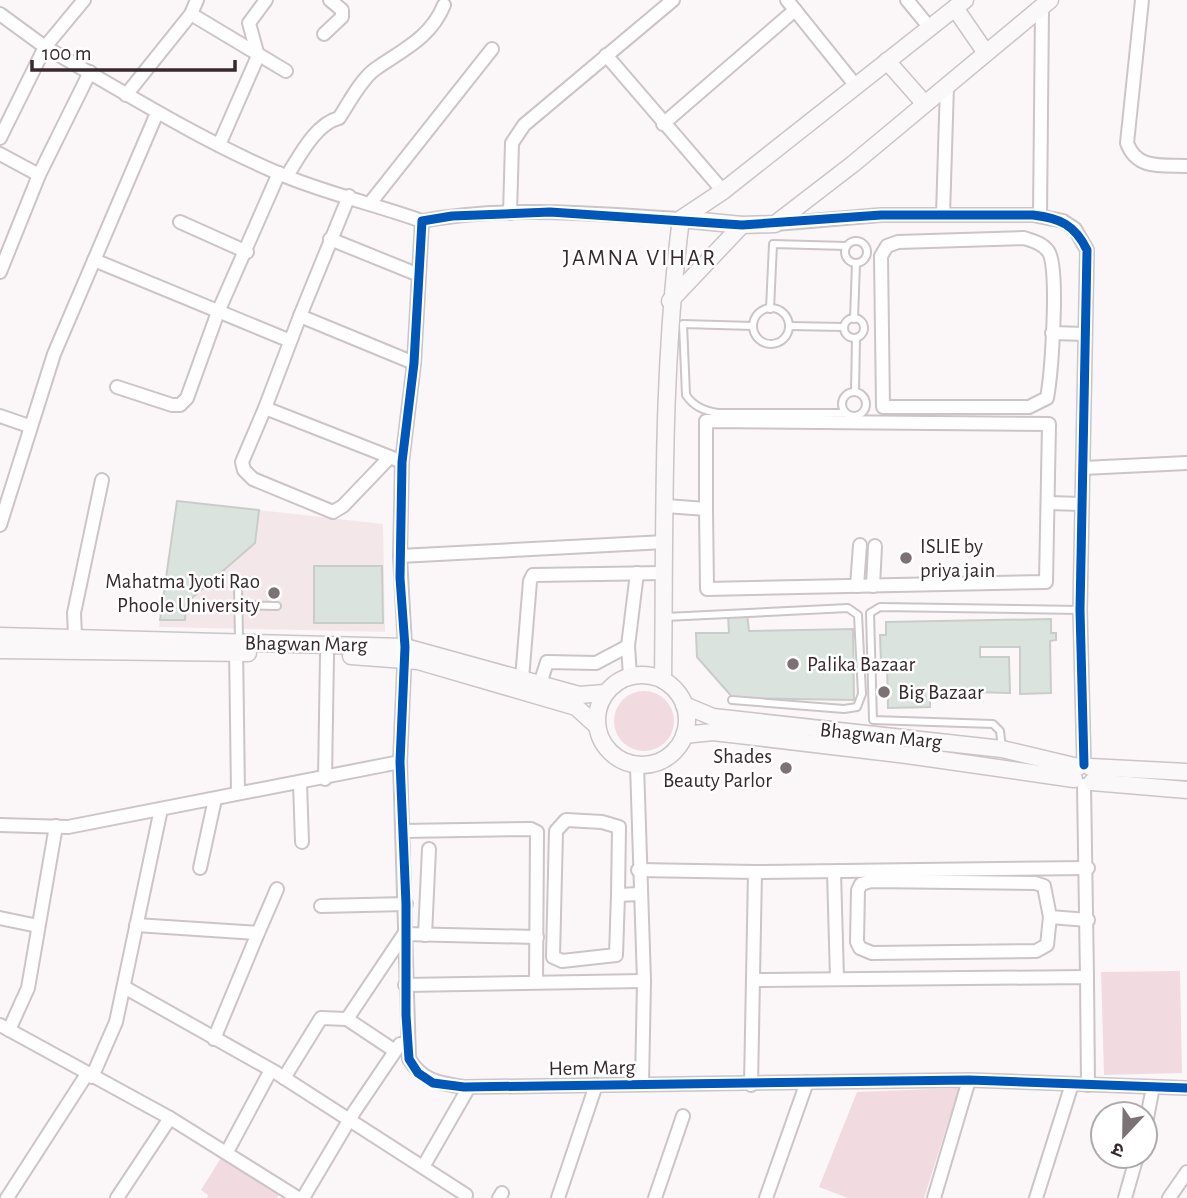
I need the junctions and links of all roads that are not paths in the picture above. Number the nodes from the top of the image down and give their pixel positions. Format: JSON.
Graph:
{"nodes":[{"id":1,"x":84,"y":0,"type":"edge"},
{"id":2,"x":197,"y":0,"type":"edge"},
{"id":3,"x":266,"y":0,"type":"edge"},
{"id":4,"x":673,"y":0,"type":"edge"},
{"id":5,"x":907,"y":0,"type":"edge"},
{"id":6,"x":1142,"y":0,"type":"edge"},
{"id":7,"x":338,"y":3,"type":"edge"},
{"id":8,"x":960,"y":4,"type":"edge"},
{"id":9,"x":1046,"y":4,"type":"edge"},
{"id":10,"x":444,"y":5,"type":"dead end"},
{"id":11,"x":791,"y":5,"type":"edge"},
{"id":12,"x":0,"y":14,"type":"edge"},
{"id":13,"x":191,"y":14,"type":"junction"},
{"id":14,"x":930,"y":28,"type":"junction"},
{"id":15,"x":324,"y":34,"type":"dead end"},
{"id":16,"x":45,"y":47,"type":"junction"},
{"id":17,"x":492,"y":50,"type":"dead end"},
{"id":18,"x":986,"y":53,"type":"junction"},
{"id":19,"x":606,"y":55,"type":"junction"},
{"id":20,"x":258,"y":56,"type":"junction"},
{"id":21,"x":887,"y":61,"type":"junction"},
{"id":22,"x":286,"y":71,"type":"dead end"},
{"id":23,"x":90,"y":72,"type":"junction"},
{"id":24,"x":947,"y":85,"type":"junction"},
{"id":25,"x":856,"y":86,"type":"junction"},
{"id":26,"x":125,"y":95,"type":"junction"},
{"id":27,"x":924,"y":103,"type":"junction"},
{"id":28,"x":157,"y":113,"type":"junction"},
{"id":29,"x":663,"y":124,"type":"junction"},
{"id":30,"x":0,"y":138,"type":"edge"},
{"id":31,"x":219,"y":145,"type":"junction"},
{"id":32,"x":0,"y":154,"type":"edge"},
{"id":33,"x":1187,"y":166,"type":"edge"},
{"id":34,"x":39,"y":175,"type":"junction"},
{"id":35,"x":283,"y":175,"type":"junction"},
{"id":36,"x":723,"y":191,"type":"junction"},
{"id":37,"x":349,"y":196,"type":"junction"},
{"id":38,"x":371,"y":202,"type":"junction"},
{"id":39,"x":510,"y":213,"type":"junction"},
{"id":40,"x":943,"y":215,"type":"junction"},
{"id":41,"x":1040,"y":216,"type":"junction"},
{"id":42,"x":681,"y":219,"type":"junction"},
{"id":43,"x":180,"y":222,"type":"dead end"},
{"id":44,"x":422,"y":222,"type":"junction"},
{"id":45,"x":775,"y":224,"type":"junction"},
{"id":46,"x":742,"y":225,"type":"junction"},
{"id":47,"x":330,"y":239,"type":"junction"},
{"id":48,"x":846,"y":246,"type":"junction"},
{"id":49,"x":247,"y":252,"type":"junction"},
{"id":50,"x":94,"y":260,"type":"junction"},
{"id":51,"x":856,"y":263,"type":"junction"},
{"id":52,"x":0,"y":272,"type":"edge"},
{"id":53,"x":419,"y":275,"type":"junction"},
{"id":54,"x":670,"y":301,"type":"junction"},
{"id":55,"x":770,"y":309,"type":"junction"},
{"id":56,"x":218,"y":312,"type":"junction"},
{"id":57,"x":300,"y":316,"type":"junction"},
{"id":58,"x":854,"y":319,"type":"junction"},
{"id":59,"x":676,"y":324,"type":"junction"},
{"id":60,"x":753,"y":326,"type":"junction"},
{"id":61,"x":789,"y":326,"type":"junction"},
{"id":62,"x":844,"y":327,"type":"junction"},
{"id":63,"x":1052,"y":333,"type":"junction"},
{"id":64,"x":1086,"y":334,"type":"junction"},
{"id":65,"x":856,"y":338,"type":"junction"},
{"id":66,"x":288,"y":340,"type":"junction"},
{"id":67,"x":414,"y":363,"type":"junction"},
{"id":68,"x":117,"y":387,"type":"dead end"},
{"id":69,"x":855,"y":392,"type":"junction"},
{"id":70,"x":264,"y":408,"type":"junction"},
{"id":71,"x":844,"y":412,"type":"junction"},
{"id":72,"x":0,"y":416,"type":"edge"},
{"id":73,"x":29,"y":426,"type":"junction"},
{"id":74,"x":396,"y":460,"type":"junction"},
{"id":75,"x":1187,"y":463,"type":"edge"},
{"id":76,"x":1083,"y":468,"type":"junction"},
{"id":77,"x":102,"y":481,"type":"dead end"},
{"id":78,"x":1048,"y":503,"type":"junction"},
{"id":79,"x":1082,"y":504,"type":"junction"},
{"id":80,"x":666,"y":506,"type":"junction"},
{"id":81,"x":706,"y":509,"type":"junction"},
{"id":82,"x":0,"y":526,"type":"edge"},
{"id":83,"x":665,"y":542,"type":"junction"},
{"id":84,"x":860,"y":545,"type":"dead end"},
{"id":85,"x":874,"y":546,"type":"dead end"},
{"id":86,"x":400,"y":555,"type":"junction"},
{"id":87,"x":637,"y":573,"type":"junction"},
{"id":88,"x":664,"y":573,"type":"junction"},
{"id":89,"x":237,"y":582,"type":"dead end"},
{"id":90,"x":857,"y":586,"type":"junction"},
{"id":91,"x":873,"y":586,"type":"junction"},
{"id":92,"x":238,"y":605,"type":"junction"},
{"id":93,"x":277,"y":606,"type":"dead end"},
{"id":94,"x":1080,"y":610,"type":"junction"},
{"id":95,"x":664,"y":617,"type":"junction"},
{"id":96,"x":0,"y":636,"type":"edge"},
{"id":97,"x":75,"y":636,"type":"junction"},
{"id":98,"x":237,"y":646,"type":"junction"},
{"id":99,"x":628,"y":646,"type":"junction"},
{"id":100,"x":0,"y":650,"type":"edge"},
{"id":101,"x":405,"y":652,"type":"junction"},
{"id":102,"x":524,"y":652,"type":"junction"},
{"id":103,"x":327,"y":655,"type":"junction"},
{"id":104,"x":547,"y":662,"type":"junction"},
{"id":105,"x":630,"y":676,"type":"junction"},
{"id":106,"x":522,"y":679,"type":"junction"},
{"id":107,"x":663,"y":680,"type":"junction"},
{"id":108,"x":540,"y":684,"type":"junction"},
{"id":109,"x":605,"y":693,"type":"junction"},
{"id":110,"x":732,"y":700,"type":"dead end"},
{"id":111,"x":684,"y":705,"type":"junction"},
{"id":112,"x":597,"y":726,"type":"junction"},
{"id":113,"x":684,"y":735,"type":"junction"},
{"id":114,"x":1002,"y":749,"type":"junction"},
{"id":115,"x":400,"y":762,"type":"junction"},
{"id":116,"x":637,"y":765,"type":"junction"},
{"id":117,"x":1187,"y":772,"type":"edge"},
{"id":118,"x":1084,"y":774,"type":"junction"},
{"id":119,"x":325,"y":779,"type":"junction"},
{"id":120,"x":300,"y":783,"type":"junction"},
{"id":121,"x":1187,"y":790,"type":"edge"},
{"id":122,"x":238,"y":793,"type":"junction"},
{"id":123,"x":215,"y":799,"type":"junction"},
{"id":124,"x":161,"y":809,"type":"junction"},
{"id":125,"x":0,"y":825,"type":"edge"},
{"id":126,"x":56,"y":826,"type":"junction"},
{"id":127,"x":403,"y":831,"type":"junction"},
{"id":128,"x":302,"y":842,"type":"dead end"},
{"id":129,"x":429,"y":849,"type":"dead end"},
{"id":130,"x":200,"y":868,"type":"dead end"},
{"id":131,"x":1088,"y":868,"type":"junction"},
{"id":132,"x":638,"y":870,"type":"junction"},
{"id":133,"x":755,"y":872,"type":"junction"},
{"id":134,"x":834,"y":872,"type":"junction"},
{"id":135,"x":276,"y":889,"type":"dead end"},
{"id":136,"x":639,"y":894,"type":"junction"},
{"id":137,"x":618,"y":895,"type":"junction"},
{"id":138,"x":406,"y":904,"type":"junction"},
{"id":139,"x":321,"y":906,"type":"dead end"},
{"id":140,"x":1050,"y":917,"type":"junction"},
{"id":141,"x":0,"y":918,"type":"edge"},
{"id":142,"x":1088,"y":920,"type":"junction"},
{"id":143,"x":136,"y":925,"type":"junction"},
{"id":144,"x":38,"y":926,"type":"junction"},
{"id":145,"x":258,"y":933,"type":"junction"},
{"id":146,"x":404,"y":934,"type":"junction"},
{"id":147,"x":425,"y":935,"type":"junction"},
{"id":148,"x":537,"y":937,"type":"junction"},
{"id":149,"x":1087,"y":977,"type":"junction"},
{"id":150,"x":837,"y":978,"type":"junction"},
{"id":151,"x":754,"y":980,"type":"junction"},
{"id":152,"x":536,"y":981,"type":"junction"},
{"id":153,"x":644,"y":981,"type":"junction"},
{"id":154,"x":405,"y":985,"type":"junction"},
{"id":155,"x":124,"y":987,"type":"junction"},
{"id":156,"x":346,"y":1019,"type":"junction"},
{"id":157,"x":4,"y":1031,"type":"edge"},
{"id":158,"x":407,"y":1034,"type":"junction"},
{"id":159,"x":214,"y":1039,"type":"junction"},
{"id":160,"x":395,"y":1051,"type":"junction"},
{"id":161,"x":271,"y":1070,"type":"junction"},
{"id":162,"x":89,"y":1076,"type":"junction"},
{"id":163,"x":284,"y":1078,"type":"junction"},
{"id":164,"x":969,"y":1080,"type":"junction"},
{"id":165,"x":807,"y":1082,"type":"junction"},
{"id":166,"x":642,"y":1084,"type":"junction"},
{"id":167,"x":1072,"y":1084,"type":"junction"},
{"id":168,"x":1088,"y":1084,"type":"junction"},
{"id":169,"x":596,"y":1085,"type":"junction"},
{"id":170,"x":751,"y":1085,"type":"junction"},
{"id":171,"x":469,"y":1087,"type":"junction"},
{"id":172,"x":1153,"y":1087,"type":"junction"},
{"id":173,"x":1187,"y":1088,"type":"edge"},
{"id":174,"x":1150,"y":1100,"type":"edge"},
{"id":175,"x":683,"y":1116,"type":"dead end"},
{"id":176,"x":170,"y":1118,"type":"junction"},
{"id":177,"x":350,"y":1119,"type":"junction"},
{"id":178,"x":227,"y":1152,"type":"junction"},
{"id":179,"x":423,"y":1167,"type":"junction"},
{"id":180,"x":1133,"y":1170,"type":"edge"},
{"id":181,"x":1187,"y":1172,"type":"edge"},
{"id":182,"x":466,"y":1195,"type":"dead end"},
{"id":183,"x":7,"y":1198,"type":"edge"},
{"id":184,"x":117,"y":1198,"type":"edge"},
{"id":185,"x":300,"y":1198,"type":"edge"},
{"id":186,"x":558,"y":1198,"type":"edge"},
{"id":187,"x":655,"y":1198,"type":"edge"},
{"id":188,"x":766,"y":1198,"type":"edge"},
{"id":189,"x":934,"y":1198,"type":"edge"},
{"id":190,"x":1036,"y":1198,"type":"edge"},
{"id":191,"x":1125,"y":1198,"type":"edge"},
{"id":192,"x":1169,"y":1198,"type":"edge"}],
"edges":[{"from":1,"to":16,"type":"street"},
{"from":2,"to":13,"type":"street"},
{"from":3,"to":20,"type":"street"},
{"from":4,"to":19,"type":"street"},
{"from":5,"to":14,"type":"street"},
{"from":6,"to":33,"type":"street"},
{"from":7,"to":15,"type":"street"},
{"from":8,"to":14,"type":"street"},
{"from":8,"to":18,"type":"street"},
{"from":9,"to":18,"type":"street"},
{"from":9,"to":41,"type":"street"},
{"from":10,"to":35,"type":"street"},
{"from":11,"to":25,"type":"street"},
{"from":11,"to":29,"type":"street"},
{"from":12,"to":16,"type":"street"},
{"from":13,"to":20,"type":"street"},
{"from":13,"to":26,"type":"street"},
{"from":14,"to":21,"type":"street"},
{"from":16,"to":23,"type":"street"},
{"from":16,"to":30,"type":"street"},
{"from":17,"to":38,"type":"street"},
{"from":18,"to":24,"type":"street"},
{"from":19,"to":29,"type":"street"},
{"from":19,"to":39,"type":"street"},
{"from":20,"to":22,"type":"street"},
{"from":20,"to":31,"type":"street"},
{"from":21,"to":25,"type":"street"},
{"from":21,"to":27,"type":"street"},
{"from":23,"to":26,"type":"street"},
{"from":23,"to":34,"type":"street"},
{"from":24,"to":27,"type":"street"},
{"from":24,"to":40,"type":"street"},
{"from":25,"to":36,"type":"street"},
{"from":26,"to":28,"type":"street"},
{"from":27,"to":45,"type":"street"},
{"from":28,"to":31,"type":"street"},
{"from":28,"to":50,"type":"street"},
{"from":29,"to":36,"type":"street"},
{"from":31,"to":35,"type":"street"},
{"from":32,"to":34,"type":"street"},
{"from":34,"to":52,"type":"street"},
{"from":35,"to":37,"type":"street"},
{"from":35,"to":49,"type":"street"},
{"from":36,"to":42,"type":"street"},
{"from":37,"to":38,"type":"street"},
{"from":37,"to":47,"type":"street"},
{"from":38,"to":44,"type":"street"},
{"from":39,"to":42,"type":"street"},
{"from":39,"to":44,"type":"street"},
{"from":40,"to":41,"type":"street"},
{"from":40,"to":45,"type":"street"},
{"from":41,"to":64,"type":"street"},
{"from":42,"to":46,"type":"street"},
{"from":42,"to":54,"type":"street"},
{"from":43,"to":49,"type":"street"},
{"from":44,"to":53,"type":"street","name":"Hem Marg"},
{"from":45,"to":46,"type":"street"},
{"from":46,"to":54,"type":"street"},
{"from":47,"to":53,"type":"street"},
{"from":47,"to":57,"type":"street"},
{"from":48,"to":51,"type":"lane"},
{"from":48,"to":51,"type":"lane"},
{"from":48,"to":55,"type":"lane"},
{"from":49,"to":56,"type":"street"},
{"from":50,"to":56,"type":"street"},
{"from":50,"to":73,"type":"street"},
{"from":51,"to":58,"type":"lane"},
{"from":53,"to":67,"type":"street","name":"Hem Marg"},
{"from":54,"to":59,"type":"street"},
{"from":55,"to":60,"type":"lane"},
{"from":55,"to":61,"type":"lane"},
{"from":56,"to":66,"type":"street"},
{"from":56,"to":68,"type":"street"},
{"from":57,"to":66,"type":"street"},
{"from":57,"to":67,"type":"street"},
{"from":58,"to":62,"type":"lane"},
{"from":58,"to":65,"type":"lane"},
{"from":59,"to":60,"type":"lane"},
{"from":59,"to":71,"type":"lane"},
{"from":59,"to":80,"type":"street"},
{"from":60,"to":61,"type":"lane"},
{"from":61,"to":62,"type":"lane"},
{"from":62,"to":65,"type":"lane"},
{"from":63,"to":63,"type":"street"},
{"from":63,"to":64,"type":"street"},
{"from":64,"to":76,"type":"street"},
{"from":65,"to":69,"type":"lane"},
{"from":66,"to":70,"type":"street"},
{"from":67,"to":74,"type":"street","name":"Hem Marg"},
{"from":69,"to":71,"type":"lane"},
{"from":69,"to":71,"type":"lane"},
{"from":70,"to":74,"type":"street"},
{"from":70,"to":74,"type":"street"},
{"from":72,"to":73,"type":"street"},
{"from":73,"to":82,"type":"street"},
{"from":74,"to":86,"type":"street","name":"Hem Marg"},
{"from":75,"to":76,"type":"street"},
{"from":76,"to":79,"type":"street"},
{"from":77,"to":97,"type":"street"},
{"from":78,"to":79,"type":"street"},
{"from":78,"to":81,"type":"street"},
{"from":78,"to":91,"type":"street"},
{"from":79,"to":94,"type":"street"},
{"from":80,"to":81,"type":"street"},
{"from":80,"to":83,"type":"street"},
{"from":81,"to":90,"type":"street"},
{"from":83,"to":86,"type":"street"},
{"from":83,"to":88,"type":"street"},
{"from":84,"to":90,"type":"street"},
{"from":85,"to":91,"type":"street"},
{"from":86,"to":101,"type":"street","name":"Hem Marg"},
{"from":87,"to":88,"type":"street"},
{"from":87,"to":99,"type":"street"},
{"from":87,"to":102,"type":"street"},
{"from":88,"to":95,"type":"street"},
{"from":89,"to":92,"type":"lane"},
{"from":90,"to":91,"type":"street"},
{"from":92,"to":93,"type":"lane"},
{"from":92,"to":98,"type":"lane"},
{"from":94,"to":114,"type":"lane"},
{"from":94,"to":118,"type":"street"},
{"from":95,"to":107,"type":"street"},
{"from":95,"to":110,"type":"lane"},
{"from":96,"to":97,"type":"street","name":"Bhagwan Marg"},
{"from":97,"to":98,"type":"street","name":"Bhagwan Marg"},
{"from":98,"to":100,"type":"street","name":"Bhagwan Marg"},
{"from":98,"to":101,"type":"street","name":"Bhagwan Marg"},
{"from":98,"to":103,"type":"street","name":"Bhagwan Marg"},
{"from":98,"to":122,"type":"street"},
{"from":99,"to":104,"type":"street"},
{"from":99,"to":105,"type":"street"},
{"from":101,"to":103,"type":"street","name":"Bhagwan Marg"},
{"from":101,"to":106,"type":"street","name":"Bhagwan Marg"},
{"from":101,"to":112,"type":"street","name":"Bhagwan Marg"},
{"from":101,"to":115,"type":"street","name":"Hem Marg"},
{"from":102,"to":104,"type":"street"},
{"from":102,"to":106,"type":"street"},
{"from":103,"to":119,"type":"street"},
{"from":104,"to":108,"type":"street"},
{"from":105,"to":107,"type":"street"},
{"from":105,"to":109,"type":"street"},
{"from":106,"to":108,"type":"street","name":"Bhagwan Marg"},
{"from":107,"to":111,"type":"street"},
{"from":108,"to":109,"type":"street","name":"Bhagwan Marg"},
{"from":109,"to":112,"type":"street"},
{"from":111,"to":113,"type":"street"},
{"from":111,"to":114,"type":"street","name":"Bhagwan Marg"},
{"from":112,"to":116,"type":"street"},
{"from":113,"to":116,"type":"street"},
{"from":113,"to":118,"type":"street","name":"Bhagwan Marg"},
{"from":114,"to":118,"type":"street","name":"Bhagwan Marg"},
{"from":115,"to":119,"type":"street"},
{"from":115,"to":127,"type":"street","name":"Hem Marg"},
{"from":116,"to":132,"type":"street"},
{"from":117,"to":118,"type":"street","name":"Bhagwan Marg"},
{"from":118,"to":121,"type":"street","name":"Bhagwan Marg"},
{"from":118,"to":131,"type":"street"},
{"from":119,"to":120,"type":"street"},
{"from":120,"to":122,"type":"street"},
{"from":120,"to":128,"type":"street"},
{"from":122,"to":123,"type":"street"},
{"from":123,"to":124,"type":"street"},
{"from":123,"to":130,"type":"street"},
{"from":124,"to":126,"type":"street"},
{"from":124,"to":143,"type":"street"},
{"from":125,"to":126,"type":"street"},
{"from":126,"to":144,"type":"street"},
{"from":127,"to":138,"type":"street","name":"Hem Marg"},
{"from":127,"to":148,"type":"street"},
{"from":129,"to":147,"type":"street"},
{"from":131,"to":134,"type":"street"},
{"from":131,"to":142,"type":"street"},
{"from":132,"to":133,"type":"street"},
{"from":132,"to":136,"type":"street"},
{"from":133,"to":134,"type":"street"},
{"from":133,"to":151,"type":"street"},
{"from":134,"to":150,"type":"street"},
{"from":135,"to":145,"type":"street"},
{"from":136,"to":137,"type":"street"},
{"from":136,"to":153,"type":"street"},
{"from":137,"to":137,"type":"street"},
{"from":138,"to":139,"type":"street"},
{"from":138,"to":146,"type":"street","name":"Hem Marg"},
{"from":140,"to":140,"type":"street"},
{"from":140,"to":142,"type":"street"},
{"from":141,"to":144,"type":"street"},
{"from":142,"to":149,"type":"street"},
{"from":143,"to":145,"type":"street"},
{"from":143,"to":155,"type":"street"},
{"from":144,"to":157,"type":"street"},
{"from":145,"to":159,"type":"street"},
{"from":146,"to":147,"type":"street"},
{"from":146,"to":154,"type":"street","name":"Hem Marg"},
{"from":146,"to":156,"type":"street"},
{"from":147,"to":148,"type":"street"},
{"from":148,"to":152,"type":"street"},
{"from":149,"to":150,"type":"street"},
{"from":149,"to":168,"type":"street"},
{"from":150,"to":151,"type":"street"},
{"from":151,"to":170,"type":"street"},
{"from":152,"to":153,"type":"street"},
{"from":152,"to":154,"type":"street"},
{"from":153,"to":166,"type":"street"},
{"from":154,"to":158,"type":"street","name":"Hem Marg"},
{"from":155,"to":159,"type":"street"},
{"from":155,"to":162,"type":"street"},
{"from":156,"to":160,"type":"street"},
{"from":156,"to":163,"type":"street"},
{"from":157,"to":162,"type":"street"},
{"from":158,"to":160,"type":"street"},
{"from":158,"to":171,"type":"street","name":"Hem Marg"},
{"from":159,"to":161,"type":"street"},
{"from":160,"to":177,"type":"street"},
{"from":161,"to":163,"type":"street"},
{"from":161,"to":178,"type":"street"},
{"from":162,"to":176,"type":"street"},
{"from":162,"to":183,"type":"street"},
{"from":163,"to":177,"type":"street"},
{"from":164,"to":165,"type":"street","name":"Hem Marg"},
{"from":164,"to":167,"type":"street","name":"Hem Marg"},
{"from":164,"to":189,"type":"street"},
{"from":165,"to":170,"type":"street","name":"Hem Marg"},
{"from":165,"to":188,"type":"street"},
{"from":166,"to":169,"type":"street","name":"Hem Marg"},
{"from":166,"to":170,"type":"street","name":"Hem Marg"},
{"from":167,"to":168,"type":"street","name":"Hem Marg"},
{"from":167,"to":190,"type":"street"},
{"from":168,"to":172,"type":"street","name":"Hem Marg"},
{"from":169,"to":171,"type":"street","name":"Hem Marg"},
{"from":169,"to":186,"type":"street"},
{"from":171,"to":179,"type":"street"},
{"from":172,"to":173,"type":"street","name":"Hem Marg"},
{"from":172,"to":174,"type":"street"},
{"from":175,"to":187,"type":"street"},
{"from":176,"to":178,"type":"street"},
{"from":176,"to":184,"type":"street"},
{"from":177,"to":179,"type":"street"},
{"from":177,"to":185,"type":"street"},
{"from":178,"to":185,"type":"street"},
{"from":179,"to":182,"type":"street"},
{"from":180,"to":191,"type":"street"},
{"from":181,"to":192,"type":"street"}]}
